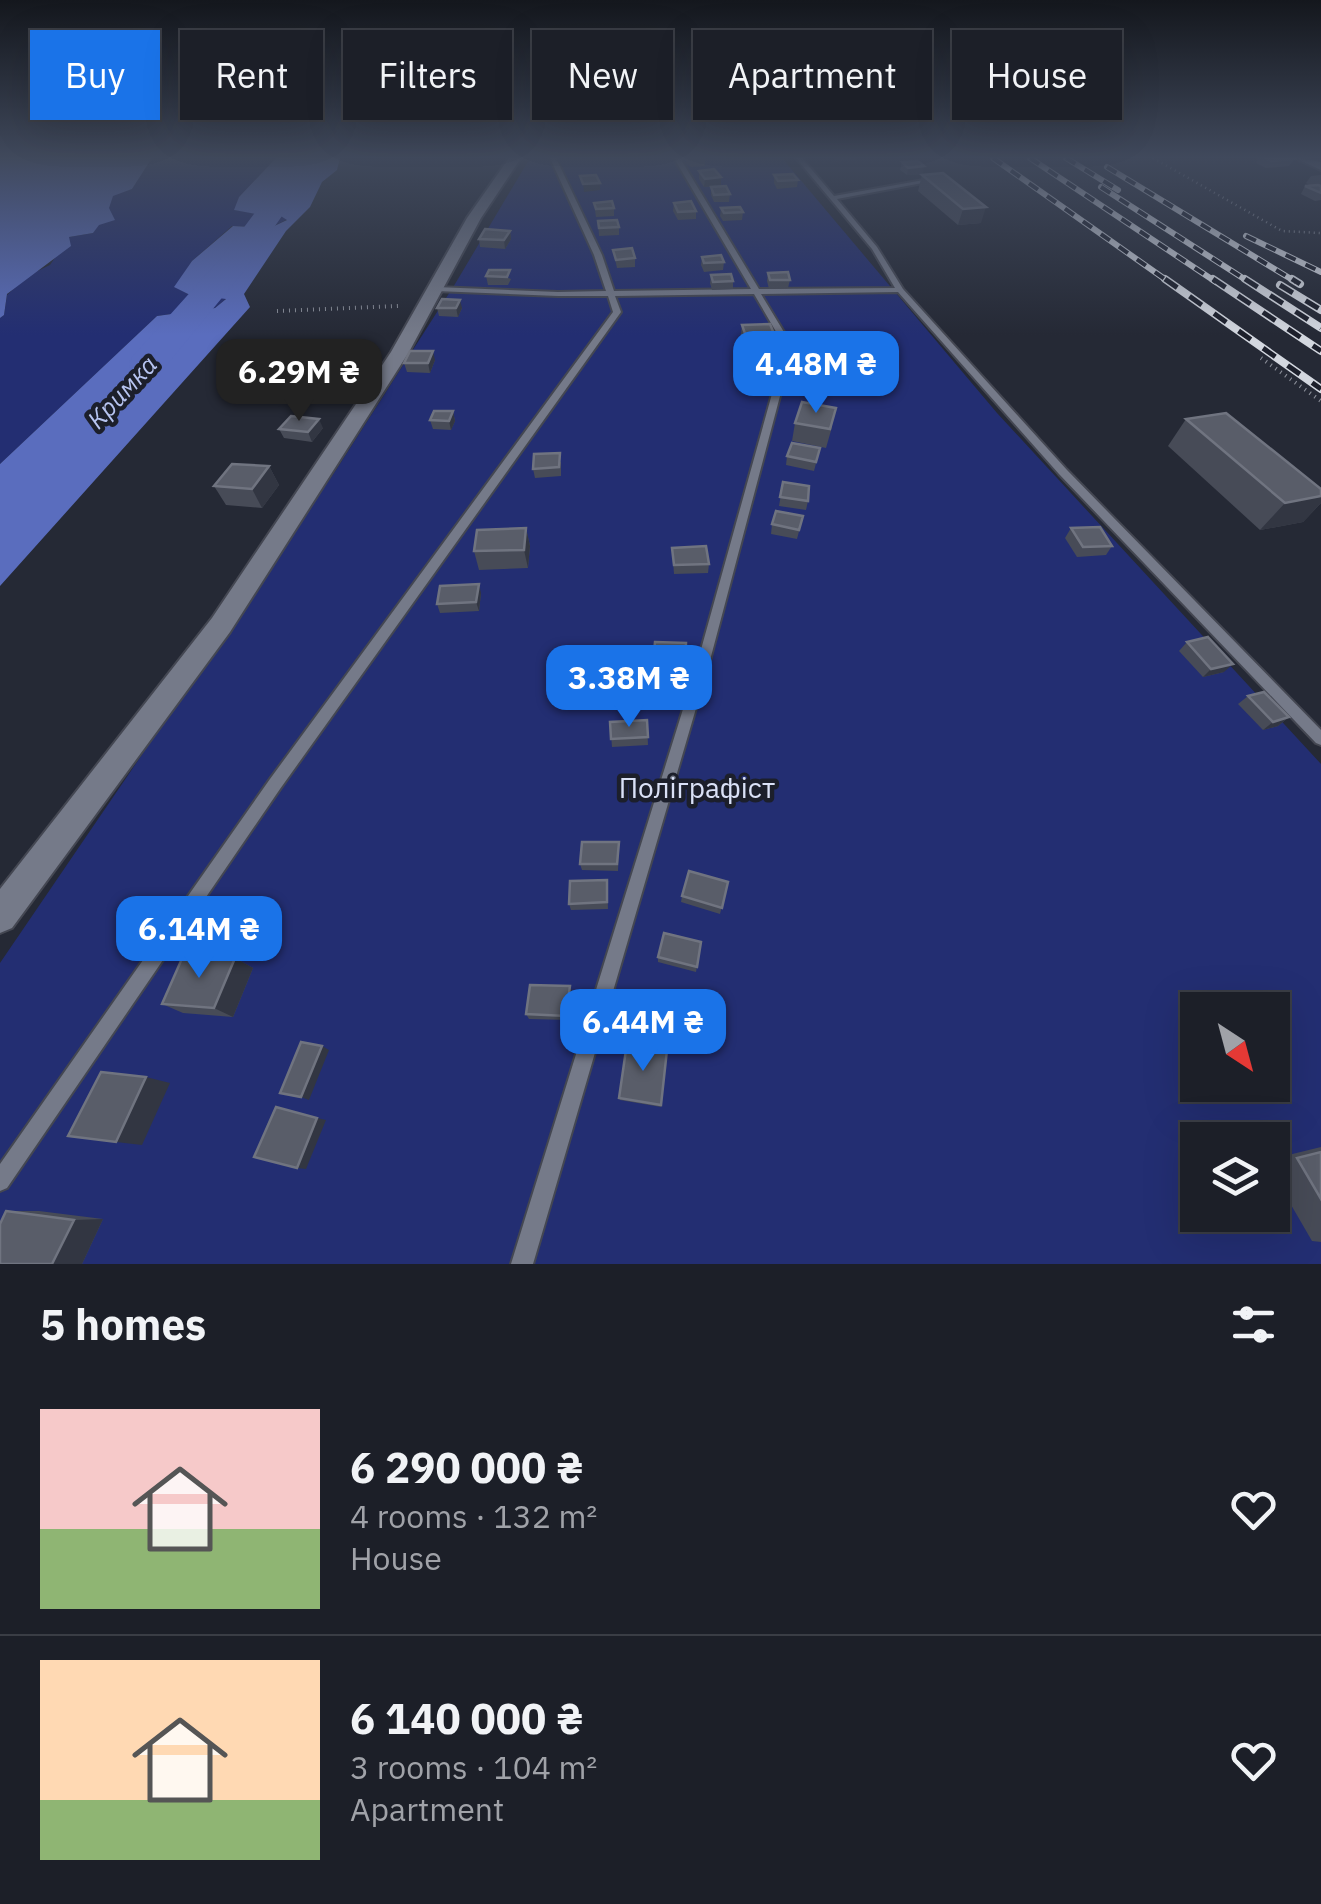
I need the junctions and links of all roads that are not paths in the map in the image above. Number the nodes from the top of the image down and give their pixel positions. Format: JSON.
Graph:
{"nodes":[{"id":1,"x":475,"y":217,"type":"edge"},
{"id":2,"x":578,"y":217,"type":"edge"},
{"id":3,"x":712,"y":217,"type":"edge"},
{"id":4,"x":848,"y":217,"type":"edge"},
{"id":5,"x":900,"y":290,"type":"junction"},
{"id":6,"x":758,"y":292,"type":"junction"},
{"id":7,"x":611,"y":293,"type":"junction"},
{"id":8,"x":431,"y":297,"type":"junction"},
{"id":9,"x":1321,"y":738,"type":"edge"},
{"id":10,"x":0,"y":916,"type":"edge"},
{"id":11,"x":0,"y":1181,"type":"edge"},
{"id":12,"x":522,"y":1264,"type":"edge"}],
"edges":[{"from":1,"to":8,"type":"street"},
{"from":2,"to":7,"type":"lane"},
{"from":3,"to":6,"type":"lane"},
{"from":4,"to":5,"type":"lane"},
{"from":5,"to":6,"type":"lane"},
{"from":5,"to":9,"type":"lane"},
{"from":6,"to":7,"type":"lane"},
{"from":6,"to":12,"type":"lane"},
{"from":7,"to":8,"type":"lane"},
{"from":7,"to":11,"type":"lane"},
{"from":8,"to":10,"type":"street"}]}
